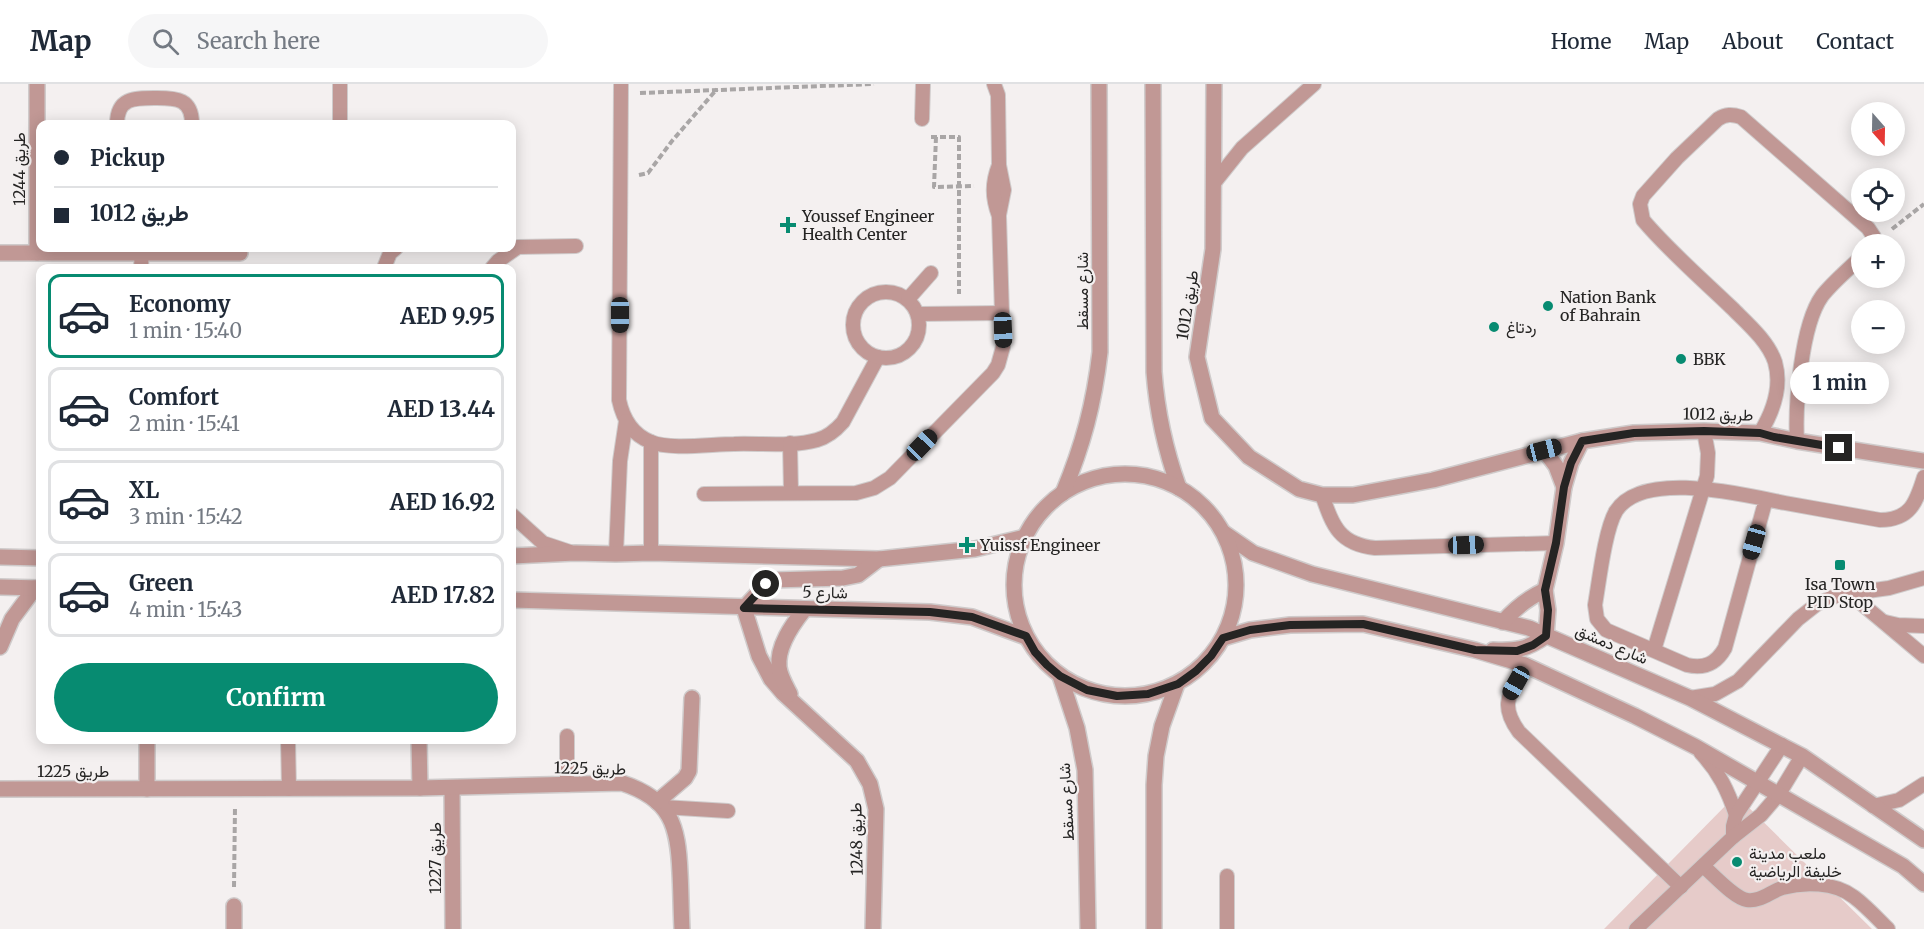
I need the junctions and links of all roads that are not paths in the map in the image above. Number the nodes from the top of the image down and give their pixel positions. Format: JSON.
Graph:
{"nodes":[{"id":1,"x":37,"y":84,"type":"edge"},
{"id":2,"x":340,"y":84,"type":"edge"},
{"id":3,"x":923,"y":84,"type":"edge"},
{"id":4,"x":994,"y":84,"type":"edge"},
{"id":5,"x":1099,"y":84,"type":"edge"},
{"id":6,"x":1153,"y":84,"type":"edge"},
{"id":7,"x":1214,"y":84,"type":"edge"},
{"id":8,"x":1314,"y":84,"type":"edge"},
{"id":9,"x":621,"y":89,"type":"edge"},
{"id":10,"x":922,"y":119,"type":"road end"},
{"id":11,"x":37,"y":120,"type":"edge"},
{"id":12,"x":118,"y":120,"type":"edge"},
{"id":13,"x":192,"y":120,"type":"edge"},
{"id":14,"x":340,"y":120,"type":"edge"},
{"id":15,"x":999,"y":165,"type":"junction"},
{"id":16,"x":1214,"y":183,"type":"junction"},
{"id":17,"x":999,"y":216,"type":"junction"},
{"id":18,"x":1872,"y":234,"type":"edge"},
{"id":19,"x":576,"y":246,"type":"dead end"},
{"id":20,"x":516,"y":248,"type":"edge"},
{"id":21,"x":0,"y":253,"type":"edge"},
{"id":22,"x":37,"y":253,"type":"joint"},
{"id":23,"x":240,"y":253,"type":"dead end"},
{"id":24,"x":142,"y":256,"type":"edge"},
{"id":25,"x":1851,"y":267,"type":"edge"},
{"id":26,"x":931,"y":273,"type":"dead end"},
{"id":27,"x":908,"y":298,"type":"junction"},
{"id":28,"x":1002,"y":313,"type":"junction"},
{"id":29,"x":918,"y":314,"type":"junction"},
{"id":30,"x":878,"y":357,"type":"junction"},
{"id":31,"x":626,"y":421,"type":"junction"},
{"id":32,"x":1704,"y":431,"type":"junction"},
{"id":33,"x":1760,"y":433,"type":"junction"},
{"id":34,"x":1582,"y":441,"type":"junction"},
{"id":35,"x":1797,"y":441,"type":"junction"},
{"id":36,"x":651,"y":442,"type":"junction"},
{"id":37,"x":790,"y":443,"type":"junction"},
{"id":38,"x":1544,"y":450,"type":"junction"},
{"id":39,"x":1924,"y":461,"type":"edge"},
{"id":40,"x":1924,"y":477,"type":"edge"},
{"id":41,"x":1564,"y":487,"type":"junction"},
{"id":42,"x":1179,"y":488,"type":"junction"},
{"id":43,"x":1703,"y":488,"type":"junction"},
{"id":44,"x":791,"y":493,"type":"junction"},
{"id":45,"x":1063,"y":493,"type":"junction"},
{"id":46,"x":704,"y":494,"type":"dead end"},
{"id":47,"x":1322,"y":495,"type":"junction"},
{"id":48,"x":1766,"y":500,"type":"junction"},
{"id":49,"x":516,"y":521,"type":"edge"},
{"id":50,"x":1224,"y":533,"type":"junction"},
{"id":51,"x":1024,"y":537,"type":"junction"},
{"id":52,"x":1556,"y":543,"type":"junction"},
{"id":53,"x":575,"y":553,"type":"junction"},
{"id":54,"x":651,"y":553,"type":"junction"},
{"id":55,"x":616,"y":554,"type":"junction"},
{"id":56,"x":516,"y":556,"type":"edge"},
{"id":57,"x":0,"y":557,"type":"edge"},
{"id":58,"x":36,"y":558,"type":"edge"},
{"id":59,"x":879,"y":559,"type":"junction"},
{"id":60,"x":1924,"y":578,"type":"edge"},
{"id":61,"x":0,"y":587,"type":"edge"},
{"id":62,"x":36,"y":588,"type":"edge"},
{"id":63,"x":36,"y":590,"type":"edge"},
{"id":64,"x":1545,"y":590,"type":"junction"},
{"id":65,"x":1850,"y":594,"type":"junction"},
{"id":66,"x":516,"y":600,"type":"edge"},
{"id":67,"x":744,"y":608,"type":"junction"},
{"id":68,"x":804,"y":610,"type":"junction"},
{"id":69,"x":1503,"y":621,"type":"junction"},
{"id":70,"x":1883,"y":622,"type":"junction"},
{"id":71,"x":1924,"y":626,"type":"edge"},
{"id":72,"x":1026,"y":636,"type":"junction"},
{"id":73,"x":1546,"y":636,"type":"junction"},
{"id":74,"x":1223,"y":638,"type":"junction"},
{"id":75,"x":0,"y":647,"type":"edge"},
{"id":76,"x":1475,"y":650,"type":"junction"},
{"id":77,"x":1654,"y":650,"type":"junction"},
{"id":78,"x":1924,"y":656,"type":"edge"},
{"id":79,"x":1525,"y":665,"type":"junction"},
{"id":80,"x":1060,"y":676,"type":"junction"},
{"id":81,"x":1178,"y":684,"type":"junction"},
{"id":82,"x":693,"y":698,"type":"dead end"},
{"id":83,"x":1690,"y":698,"type":"junction"},
{"id":84,"x":798,"y":707,"type":"junction"},
{"id":85,"x":567,"y":736,"type":"dead end"},
{"id":86,"x":147,"y":744,"type":"edge"},
{"id":87,"x":288,"y":744,"type":"edge"},
{"id":88,"x":419,"y":744,"type":"edge"},
{"id":89,"x":1782,"y":745,"type":"junction"},
{"id":90,"x":1696,"y":747,"type":"junction"},
{"id":91,"x":1802,"y":756,"type":"junction"},
{"id":92,"x":1759,"y":783,"type":"junction"},
{"id":93,"x":1924,"y":784,"type":"edge"},
{"id":94,"x":567,"y":785,"type":"junction"},
{"id":95,"x":420,"y":788,"type":"junction"},
{"id":96,"x":452,"y":788,"type":"junction"},
{"id":97,"x":0,"y":789,"type":"edge"},
{"id":98,"x":147,"y":789,"type":"junction"},
{"id":99,"x":289,"y":789,"type":"junction"},
{"id":100,"x":1779,"y":794,"type":"junction"},
{"id":101,"x":660,"y":804,"type":"junction"},
{"id":102,"x":1873,"y":806,"type":"junction"},
{"id":103,"x":728,"y":812,"type":"dead end"},
{"id":104,"x":1736,"y":815,"type":"junction"},
{"id":105,"x":1733,"y":837,"type":"junction"},
{"id":106,"x":1924,"y":840,"type":"edge"},
{"id":107,"x":1703,"y":866,"type":"junction"},
{"id":108,"x":1227,"y":876,"type":"dead end"},
{"id":109,"x":1924,"y":884,"type":"edge"},
{"id":110,"x":1681,"y":887,"type":"junction"},
{"id":111,"x":234,"y":906,"type":"road end"},
{"id":112,"x":234,"y":929,"type":"edge"},
{"id":113,"x":453,"y":929,"type":"edge"},
{"id":114,"x":682,"y":929,"type":"edge"},
{"id":115,"x":873,"y":929,"type":"edge"},
{"id":116,"x":1088,"y":929,"type":"edge"},
{"id":117,"x":1154,"y":929,"type":"edge"},
{"id":118,"x":1227,"y":929,"type":"edge"},
{"id":119,"x":1636,"y":929,"type":"edge"},
{"id":120,"x":1888,"y":929,"type":"edge"}],
"edges":[{"from":1,"to":11,"type":"street","name":"طريق 1244"},
{"from":2,"to":14,"type":"lane"},
{"from":3,"to":10,"type":"lane"},
{"from":4,"to":15,"type":"lane"},
{"from":5,"to":45,"type":"street","name":"شارع مسقط"},
{"from":6,"to":42,"type":"street"},
{"from":7,"to":16,"type":"street","name":"طريق 1012"},
{"from":8,"to":16,"type":"lane"},
{"from":9,"to":31,"type":"lane"},
{"from":12,"to":13,"type":"lane"},
{"from":15,"to":17,"type":"lane"},
{"from":15,"to":17,"type":"lane"},
{"from":16,"to":47,"type":"street","name":"طريق 1012"},
{"from":17,"to":28,"type":"lane"},
{"from":18,"to":33,"type":"lane"},
{"from":19,"to":20,"type":"lane"},
{"from":21,"to":22,"type":"street"},
{"from":22,"to":24,"type":"street"},
{"from":23,"to":24,"type":"street"},
{"from":25,"to":35,"type":"lane"},
{"from":26,"to":27,"type":"lane"},
{"from":27,"to":29,"type":"lane"},
{"from":27,"to":30,"type":"lane"},
{"from":28,"to":29,"type":"lane"},
{"from":28,"to":44,"type":"lane"},
{"from":29,"to":30,"type":"lane"},
{"from":30,"to":37,"type":"lane"},
{"from":31,"to":36,"type":"lane"},
{"from":31,"to":55,"type":"lane"},
{"from":32,"to":33,"type":"street","name":"طريق 1012"},
{"from":32,"to":34,"type":"street","name":"طريق 1012"},
{"from":32,"to":43,"type":"lane"},
{"from":33,"to":35,"type":"street","name":"طريق 1012"},
{"from":34,"to":38,"type":"street","name":"طريق 1012"},
{"from":34,"to":41,"type":"street"},
{"from":35,"to":39,"type":"street","name":"طريق 1012"},
{"from":36,"to":37,"type":"lane"},
{"from":36,"to":54,"type":"lane"},
{"from":37,"to":44,"type":"lane"},
{"from":38,"to":41,"type":"street"},
{"from":38,"to":47,"type":"street","name":"طريق 1012"},
{"from":40,"to":48,"type":"lane"},
{"from":41,"to":52,"type":"street"},
{"from":42,"to":45,"type":"street"},
{"from":42,"to":50,"type":"street"},
{"from":43,"to":48,"type":"lane"},
{"from":43,"to":77,"type":"lane"},
{"from":43,"to":77,"type":"lane"},
{"from":44,"to":46,"type":"lane"},
{"from":45,"to":51,"type":"street"},
{"from":47,"to":52,"type":"lane"},
{"from":48,"to":77,"type":"lane"},
{"from":49,"to":53,"type":"lane"},
{"from":50,"to":69,"type":"street","name":"شارع دمشق"},
{"from":50,"to":74,"type":"street"},
{"from":51,"to":59,"type":"street"},
{"from":51,"to":72,"type":"street"},
{"from":52,"to":64,"type":"street"},
{"from":53,"to":55,"type":"street"},
{"from":53,"to":56,"type":"street"},
{"from":54,"to":55,"type":"street"},
{"from":54,"to":59,"type":"street"},
{"from":57,"to":58,"type":"street"},
{"from":59,"to":67,"type":"street"},
{"from":60,"to":65,"type":"lane"},
{"from":61,"to":62,"type":"street"},
{"from":63,"to":75,"type":"street"},
{"from":64,"to":69,"type":"street"},
{"from":64,"to":73,"type":"street"},
{"from":65,"to":70,"type":"lane"},
{"from":65,"to":83,"type":"lane"},
{"from":66,"to":67,"type":"street","name":"شارع 5"},
{"from":67,"to":68,"type":"street","name":"شارع 5"},
{"from":67,"to":84,"type":"street","name":"طريق 1248"},
{"from":68,"to":72,"type":"street","name":"شارع 5"},
{"from":68,"to":84,"type":"street","name":"طريق 1248"},
{"from":69,"to":73,"type":"street","name":"شارع دمشق"},
{"from":70,"to":71,"type":"lane"},
{"from":70,"to":78,"type":"lane"},
{"from":72,"to":80,"type":"street"},
{"from":73,"to":76,"type":"street"},
{"from":73,"to":83,"type":"street","name":"شارع دمشق"},
{"from":74,"to":76,"type":"street"},
{"from":74,"to":81,"type":"street"},
{"from":76,"to":79,"type":"street"},
{"from":79,"to":90,"type":"street"},
{"from":79,"to":110,"type":"lane"},
{"from":80,"to":81,"type":"street"},
{"from":80,"to":116,"type":"street","name":"شارع مسقط"},
{"from":81,"to":117,"type":"street"},
{"from":82,"to":101,"type":"street"},
{"from":83,"to":89,"type":"street","name":"شارع دمشق"},
{"from":84,"to":115,"type":"street","name":"طريق 1248"},
{"from":85,"to":94,"type":"lane"},
{"from":86,"to":98,"type":"street"},
{"from":87,"to":99,"type":"lane"},
{"from":88,"to":95,"type":"street"},
{"from":89,"to":91,"type":"street","name":"شارع دمشق"},
{"from":89,"to":92,"type":"lane"},
{"from":90,"to":92,"type":"street"},
{"from":90,"to":104,"type":"lane"},
{"from":91,"to":100,"type":"lane"},
{"from":91,"to":102,"type":"street","name":"شارع دمشق"},
{"from":92,"to":100,"type":"street"},
{"from":92,"to":104,"type":"lane"},
{"from":93,"to":102,"type":"lane"},
{"from":94,"to":96,"type":"street","name":"طريق 1225"},
{"from":94,"to":101,"type":"street","name":"طريق 1225"},
{"from":95,"to":96,"type":"street","name":"طريق 1225"},
{"from":95,"to":99,"type":"street","name":"طريق 1225"},
{"from":96,"to":113,"type":"street","name":"طريق 1227"},
{"from":97,"to":98,"type":"street","name":"طريق 1225"},
{"from":98,"to":99,"type":"street","name":"طريق 1225"},
{"from":100,"to":105,"type":"lane"},
{"from":100,"to":109,"type":"street"},
{"from":101,"to":103,"type":"lane"},
{"from":101,"to":114,"type":"street"},
{"from":102,"to":106,"type":"street","name":"شارع دمشق"},
{"from":104,"to":105,"type":"lane"},
{"from":105,"to":107,"type":"lane"},
{"from":107,"to":110,"type":"lane"},
{"from":107,"to":120,"type":"lane"},
{"from":108,"to":118,"type":"lane"},
{"from":110,"to":119,"type":"lane"},
{"from":111,"to":112,"type":"street"}]}
